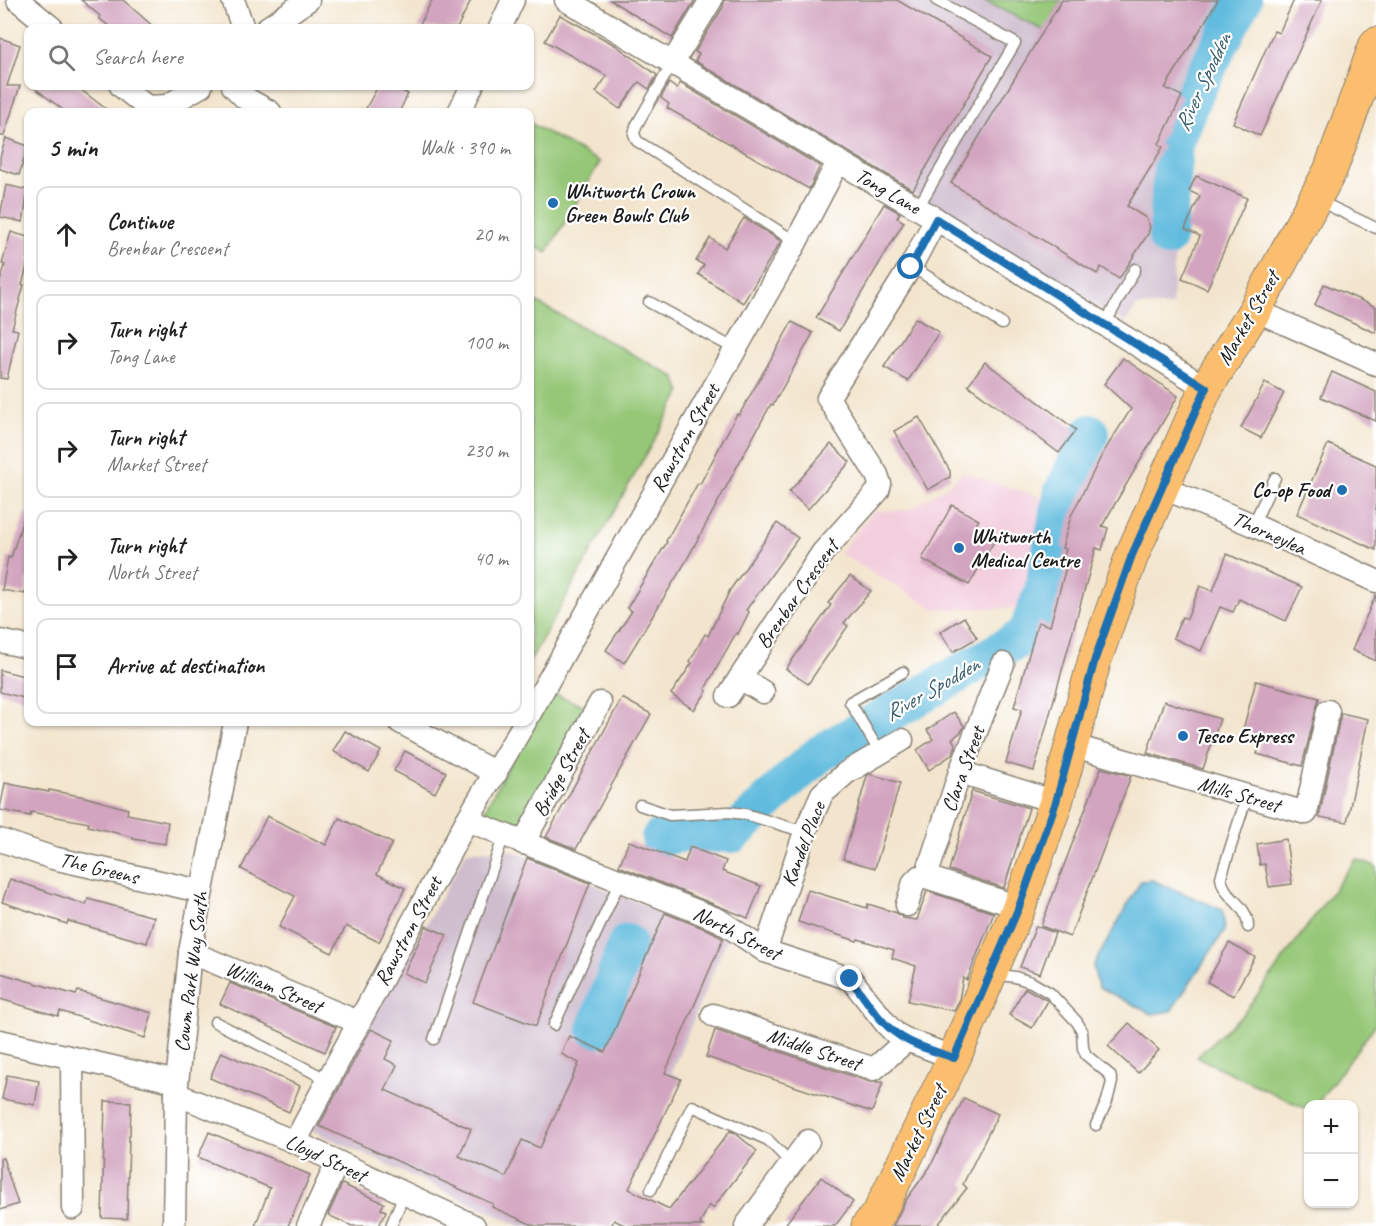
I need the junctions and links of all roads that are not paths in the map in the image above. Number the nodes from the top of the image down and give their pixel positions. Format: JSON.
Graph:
{"nodes":[{"id":1,"x":18,"y":0,"type":"edge"},
{"id":2,"x":233,"y":0,"type":"edge"},
{"id":3,"x":308,"y":0,"type":"edge"},
{"id":4,"x":513,"y":0,"type":"edge"},
{"id":5,"x":566,"y":0,"type":"edge"},
{"id":6,"x":711,"y":0,"type":"edge"},
{"id":7,"x":936,"y":0,"type":"edge"},
{"id":8,"x":47,"y":24,"type":"edge"},
{"id":9,"x":242,"y":24,"type":"edge"},
{"id":10,"x":273,"y":24,"type":"edge"},
{"id":11,"x":502,"y":24,"type":"edge"},
{"id":12,"x":1376,"y":44,"type":"edge"},
{"id":13,"x":673,"y":62,"type":"junction"},
{"id":14,"x":126,"y":90,"type":"edge"},
{"id":15,"x":194,"y":90,"type":"edge"},
{"id":16,"x":237,"y":90,"type":"edge"},
{"id":17,"x":470,"y":90,"type":"edge"},
{"id":18,"x":263,"y":108,"type":"edge"},
{"id":19,"x":461,"y":108,"type":"edge"},
{"id":20,"x":838,"y":162,"type":"junction"},
{"id":21,"x":1314,"y":198,"type":"junction"},
{"id":22,"x":926,"y":214,"type":"junction"},
{"id":23,"x":1376,"y":228,"type":"edge"},
{"id":24,"x":796,"y":242,"type":"junction"},
{"id":25,"x":911,"y":267,"type":"junction"},
{"id":26,"x":1135,"y":269,"type":"dead end"},
{"id":27,"x":649,"y":302,"type":"dead end"},
{"id":28,"x":1255,"y":310,"type":"junction"},
{"id":29,"x":1002,"y":324,"type":"dead end"},
{"id":30,"x":1105,"y":324,"type":"junction"},
{"id":31,"x":735,"y":349,"type":"junction"},
{"id":32,"x":1376,"y":364,"type":"edge"},
{"id":33,"x":1206,"y":388,"type":"junction"},
{"id":34,"x":1275,"y":478,"type":"dead end"},
{"id":35,"x":1161,"y":487,"type":"junction"},
{"id":36,"x":1253,"y":525,"type":"junction"},
{"id":37,"x":1376,"y":581,"type":"edge"},
{"id":38,"x":0,"y":641,"type":"edge"},
{"id":39,"x":24,"y":646,"type":"edge"},
{"id":40,"x":1003,"y":664,"type":"dead end"},
{"id":41,"x":903,"y":672,"type":"dead end"},
{"id":42,"x":764,"y":692,"type":"dead end"},
{"id":43,"x":600,"y":703,"type":"dead end"},
{"id":44,"x":534,"y":706,"type":"edge"},
{"id":45,"x":1328,"y":711,"type":"dead end"},
{"id":46,"x":234,"y":726,"type":"edge"},
{"id":47,"x":408,"y":726,"type":"edge"},
{"id":48,"x":523,"y":726,"type":"edge"},
{"id":49,"x":902,"y":740,"type":"dead end"},
{"id":50,"x":1071,"y":746,"type":"junction"},
{"id":51,"x":877,"y":747,"type":"junction"},
{"id":52,"x":960,"y":772,"type":"junction"},
{"id":53,"x":496,"y":773,"type":"junction"},
{"id":54,"x":1247,"y":796,"type":"junction"},
{"id":55,"x":1056,"y":802,"type":"junction"},
{"id":56,"x":640,"y":805,"type":"dead end"},
{"id":57,"x":467,"y":820,"type":"junction"},
{"id":58,"x":804,"y":832,"type":"junction"},
{"id":59,"x":514,"y":839,"type":"junction"},
{"id":60,"x":0,"y":840,"type":"edge"},
{"id":61,"x":926,"y":877,"type":"junction"},
{"id":62,"x":620,"y":881,"type":"junction"},
{"id":63,"x":200,"y":891,"type":"junction"},
{"id":64,"x":907,"y":905,"type":"dead end"},
{"id":65,"x":1019,"y":907,"type":"junction"},
{"id":66,"x":1248,"y":927,"type":"dead end"},
{"id":67,"x":765,"y":951,"type":"junction"},
{"id":68,"x":190,"y":952,"type":"junction"},
{"id":69,"x":991,"y":974,"type":"junction"},
{"id":70,"x":713,"y":1015,"type":"dead end"},
{"id":71,"x":215,"y":1022,"type":"dead end"},
{"id":72,"x":358,"y":1022,"type":"junction"},
{"id":73,"x":554,"y":1025,"type":"dead end"},
{"id":74,"x":434,"y":1039,"type":"dead end"},
{"id":75,"x":907,"y":1040,"type":"junction"},
{"id":76,"x":0,"y":1041,"type":"edge"},
{"id":77,"x":72,"y":1058,"type":"junction"},
{"id":78,"x":954,"y":1058,"type":"junction"},
{"id":79,"x":328,"y":1080,"type":"junction"},
{"id":80,"x":177,"y":1088,"type":"junction"},
{"id":81,"x":1096,"y":1125,"type":"dead end"},
{"id":82,"x":808,"y":1141,"type":"dead end"},
{"id":83,"x":295,"y":1142,"type":"junction"},
{"id":84,"x":337,"y":1163,"type":"junction"},
{"id":85,"x":791,"y":1163,"type":"junction"},
{"id":86,"x":651,"y":1190,"type":"dead end"},
{"id":87,"x":404,"y":1194,"type":"junction"},
{"id":88,"x":73,"y":1208,"type":"dead end"},
{"id":89,"x":174,"y":1226,"type":"edge"},
{"id":90,"x":308,"y":1226,"type":"edge"},
{"id":91,"x":391,"y":1226,"type":"edge"},
{"id":92,"x":474,"y":1226,"type":"edge"},
{"id":93,"x":746,"y":1226,"type":"edge"},
{"id":94,"x":868,"y":1226,"type":"edge"}],
"edges":[{"from":1,"to":8,"type":"street"},
{"from":2,"to":9,"type":"street"},
{"from":3,"to":10,"type":"street"},
{"from":4,"to":11,"type":"street"},
{"from":5,"to":13,"type":"street","name":"Tong Lane"},
{"from":6,"to":13,"type":"street"},
{"from":7,"to":22,"type":"lane"},
{"from":12,"to":21,"type":"main road","name":"Market Street"},
{"from":13,"to":20,"type":"street","name":"Tong Lane"},
{"from":13,"to":24,"type":"lane"},
{"from":14,"to":15,"type":"street"},
{"from":16,"to":18,"type":"street"},
{"from":17,"to":19,"type":"street"},
{"from":20,"to":22,"type":"street","name":"Tong Lane"},
{"from":20,"to":24,"type":"street","name":"Rawstron Street"},
{"from":21,"to":23,"type":"lane"},
{"from":21,"to":28,"type":"main road","name":"Market Street"},
{"from":22,"to":25,"type":"street","name":"Brenbar Crescent"},
{"from":22,"to":30,"type":"street","name":"Tong Lane"},
{"from":24,"to":31,"type":"street","name":"Rawstron Street"},
{"from":25,"to":29,"type":"lane"},
{"from":25,"to":42,"type":"street","name":"Brenbar Crescent"},
{"from":26,"to":30,"type":"lane"},
{"from":27,"to":31,"type":"lane"},
{"from":28,"to":32,"type":"street"},
{"from":28,"to":33,"type":"main road","name":"Market Street"},
{"from":30,"to":33,"type":"street","name":"Tong Lane"},
{"from":31,"to":44,"type":"street","name":"Rawstron Street"},
{"from":33,"to":35,"type":"main road","name":"Market Street"},
{"from":34,"to":36,"type":"lane"},
{"from":35,"to":36,"type":"street","name":"Thorneylea"},
{"from":35,"to":50,"type":"main road","name":"Market Street"},
{"from":36,"to":37,"type":"street","name":"Thorneylea"},
{"from":38,"to":39,"type":"street"},
{"from":40,"to":52,"type":"street","name":"Clara Street"},
{"from":41,"to":51,"type":"lane"},
{"from":43,"to":59,"type":"street","name":"Bridge Street"},
{"from":45,"to":54,"type":"street","name":"Mills Street"},
{"from":46,"to":63,"type":"street","name":"Cowm Park Way South"},
{"from":47,"to":53,"type":"street"},
{"from":48,"to":53,"type":"street","name":"Rawstron Street"},
{"from":49,"to":51,"type":"street","name":"Kandel Place"},
{"from":50,"to":54,"type":"street","name":"Mills Street"},
{"from":50,"to":55,"type":"main road","name":"Market Street"},
{"from":51,"to":58,"type":"street","name":"Kandel Place"},
{"from":52,"to":55,"type":"street"},
{"from":52,"to":61,"type":"street","name":"Clara Street"},
{"from":53,"to":57,"type":"street","name":"Rawstron Street"},
{"from":54,"to":66,"type":"lane"},
{"from":55,"to":65,"type":"main road","name":"Market Street"},
{"from":56,"to":58,"type":"lane"},
{"from":57,"to":59,"type":"street","name":"North Street"},
{"from":57,"to":72,"type":"street","name":"Rawstron Street"},
{"from":58,"to":67,"type":"street","name":"Kandel Place"},
{"from":59,"to":62,"type":"street","name":"North Street"},
{"from":59,"to":74,"type":"lane"},
{"from":60,"to":63,"type":"street","name":"The Greens"},
{"from":61,"to":64,"type":"street"},
{"from":61,"to":65,"type":"street"},
{"from":62,"to":67,"type":"street","name":"North Street"},
{"from":62,"to":73,"type":"lane"},
{"from":63,"to":68,"type":"street","name":"Cowm Park Way South"},
{"from":65,"to":69,"type":"main road","name":"Market Street"},
{"from":67,"to":75,"type":"street","name":"North Street"},
{"from":68,"to":72,"type":"street","name":"William Street"},
{"from":68,"to":80,"type":"street","name":"Cowm Park Way South"},
{"from":69,"to":78,"type":"main road","name":"Market Street"},
{"from":69,"to":81,"type":"lane"},
{"from":70,"to":75,"type":"street","name":"Middle Street"},
{"from":71,"to":79,"type":"lane"},
{"from":72,"to":79,"type":"street","name":"Rawstron Street"},
{"from":75,"to":78,"type":"street","name":"North Street"},
{"from":76,"to":77,"type":"street","name":"Lloyd Street"},
{"from":77,"to":80,"type":"street","name":"Lloyd Street"},
{"from":77,"to":88,"type":"street"},
{"from":78,"to":94,"type":"main road","name":"Market Street"},
{"from":79,"to":83,"type":"street","name":"Rawstron Street"},
{"from":80,"to":83,"type":"street","name":"Lloyd Street"},
{"from":80,"to":89,"type":"street","name":"Cowm Park Way South"},
{"from":82,"to":85,"type":"street"},
{"from":83,"to":84,"type":"street","name":"Lloyd Street"},
{"from":84,"to":87,"type":"street","name":"Lloyd Street"},
{"from":84,"to":90,"type":"street"},
{"from":85,"to":86,"type":"lane"},
{"from":85,"to":93,"type":"street"},
{"from":87,"to":91,"type":"lane"},
{"from":87,"to":92,"type":"street","name":"Lloyd Street"}]}
